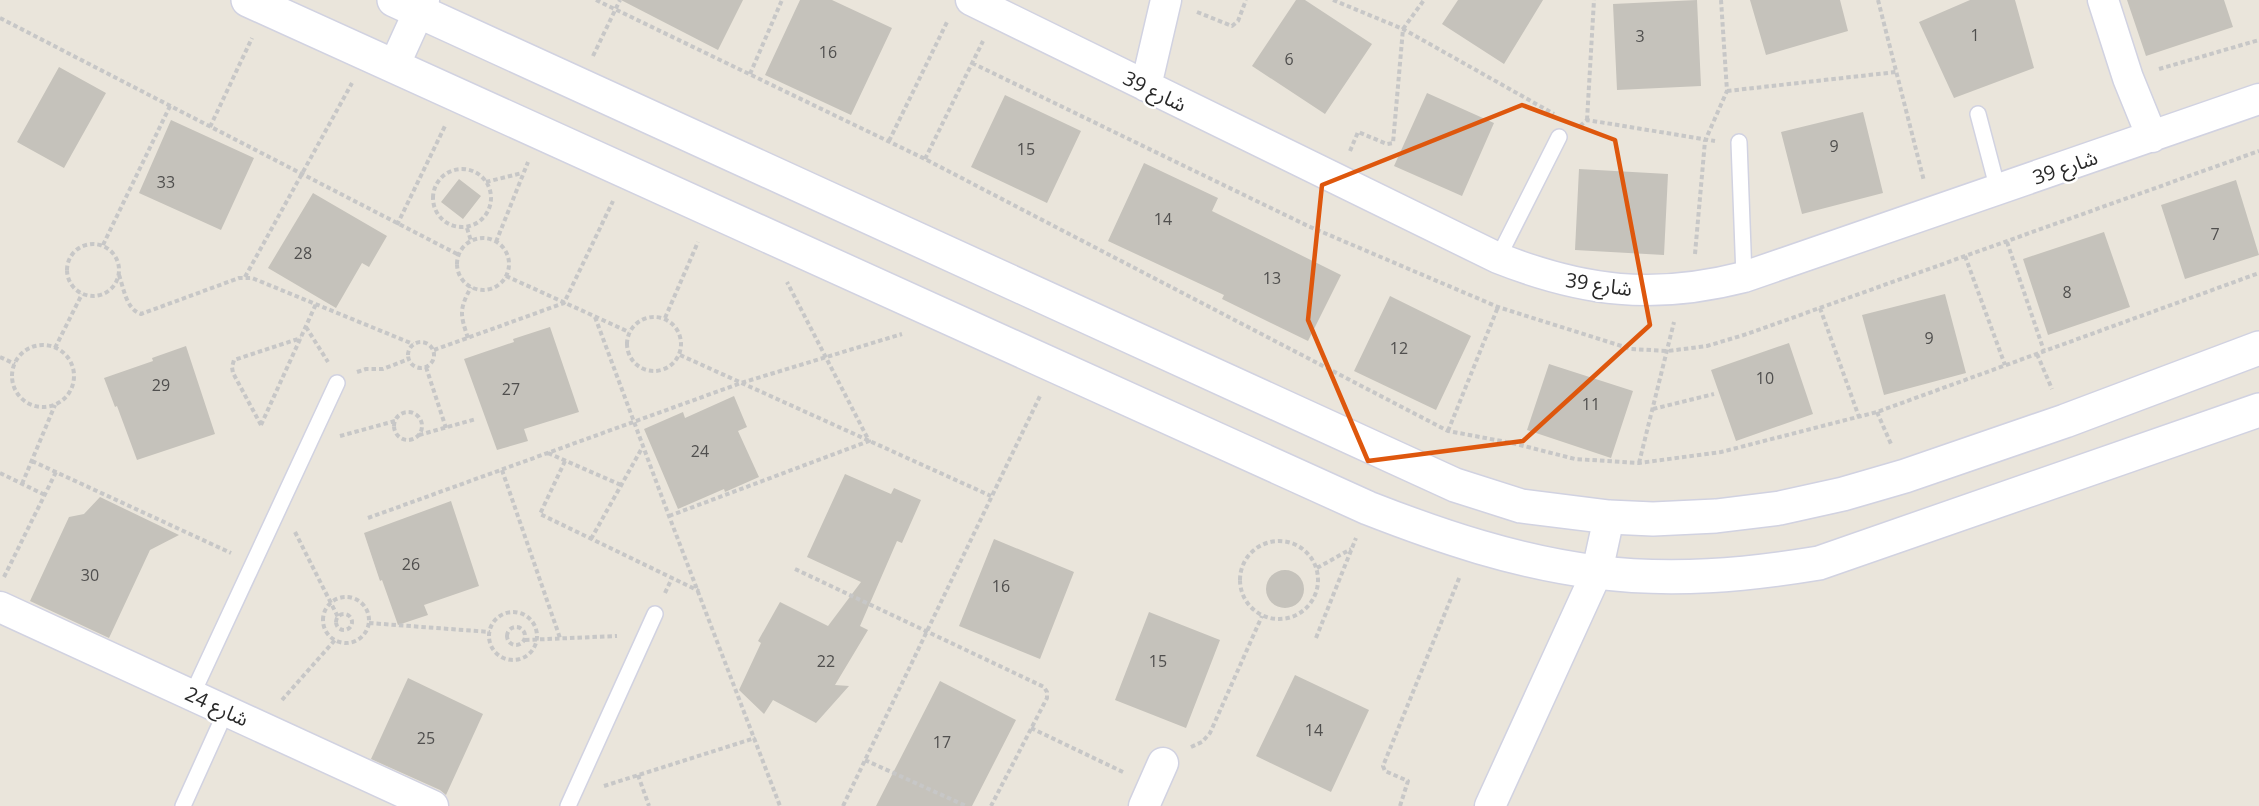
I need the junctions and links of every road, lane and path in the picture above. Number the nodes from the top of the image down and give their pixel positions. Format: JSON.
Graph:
{"nodes":[{"id":1,"x":596,"y":0,"type":"edge"},
{"id":2,"x":620,"y":0,"type":"edge"},
{"id":3,"x":782,"y":0,"type":"edge"},
{"id":4,"x":1246,"y":0,"type":"edge"},
{"id":5,"x":1334,"y":0,"type":"edge"},
{"id":6,"x":1424,"y":0,"type":"edge"},
{"id":7,"x":1594,"y":0,"type":"edge"},
{"id":8,"x":1721,"y":0,"type":"edge"},
{"id":9,"x":1878,"y":0,"type":"edge"},
{"id":10,"x":2103,"y":0,"type":"edge"},
{"id":11,"x":257,"y":4,"type":"edge"},
{"id":12,"x":412,"y":4,"type":"edge"},
{"id":13,"x":962,"y":5,"type":"edge"},
{"id":14,"x":1179,"y":5,"type":"edge"},
{"id":15,"x":615,"y":9,"type":"junction"},
{"id":16,"x":997,"y":13,"type":"junction"},
{"id":17,"x":0,"y":18,"type":"edge"},
{"id":18,"x":1403,"y":29,"type":"junction"},
{"id":19,"x":2259,"y":40,"type":"edge"},
{"id":20,"x":380,"y":60,"type":"junction"},
{"id":21,"x":972,"y":63,"type":"junction"},
{"id":22,"x":1896,"y":72,"type":"junction"},
{"id":23,"x":750,"y":74,"type":"junction"},
{"id":24,"x":2128,"y":78,"type":"junction"},
{"id":25,"x":579,"y":86,"type":"junction"},
{"id":26,"x":1146,"y":86,"type":"junction"},
{"id":27,"x":1727,"y":91,"type":"junction"},
{"id":28,"x":460,"y":96,"type":"junction"},
{"id":29,"x":2259,"y":99,"type":"edge"},
{"id":30,"x":170,"y":106,"type":"junction"},
{"id":31,"x":1978,"y":114,"type":"dead end"},
{"id":32,"x":1560,"y":118,"type":"dead end"},
{"id":33,"x":1587,"y":120,"type":"junction"},
{"id":34,"x":210,"y":127,"type":"junction"},
{"id":35,"x":1576,"y":129,"type":"dead end"},
{"id":36,"x":540,"y":132,"type":"junction"},
{"id":37,"x":1559,"y":137,"type":"dead end"},
{"id":38,"x":2152,"y":137,"type":"junction"},
{"id":39,"x":889,"y":141,"type":"junction"},
{"id":40,"x":1705,"y":141,"type":"junction"},
{"id":41,"x":1739,"y":142,"type":"joint"},
{"id":42,"x":2259,"y":152,"type":"edge"},
{"id":43,"x":925,"y":159,"type":"junction"},
{"id":44,"x":627,"y":172,"type":"junction"},
{"id":45,"x":523,"y":173,"type":"junction"},
{"id":46,"x":302,"y":174,"type":"junction"},
{"id":47,"x":1337,"y":179,"type":"junction"},
{"id":48,"x":486,"y":182,"type":"junction"},
{"id":49,"x":1998,"y":190,"type":"junction"},
{"id":50,"x":712,"y":210,"type":"junction"},
{"id":51,"x":1932,"y":213,"type":"junction"},
{"id":52,"x":398,"y":225,"type":"junction"},
{"id":53,"x":467,"y":228,"type":"junction"},
{"id":54,"x":762,"y":233,"type":"junction"},
{"id":55,"x":471,"y":241,"type":"junction"},
{"id":56,"x":496,"y":242,"type":"junction"},
{"id":57,"x":2007,"y":242,"type":"junction"},
{"id":58,"x":103,"y":245,"type":"junction"},
{"id":59,"x":459,"y":255,"type":"junction"},
{"id":60,"x":1965,"y":256,"type":"junction"},
{"id":61,"x":1498,"y":258,"type":"junction"},
{"id":62,"x":2259,"y":273,"type":"edge"},
{"id":63,"x":119,"y":274,"type":"junction"},
{"id":64,"x":506,"y":276,"type":"junction"},
{"id":65,"x":245,"y":277,"type":"junction"},
{"id":66,"x":1744,"y":277,"type":"junction"},
{"id":67,"x":471,"y":287,"type":"junction"},
{"id":68,"x":1687,"y":288,"type":"junction"},
{"id":69,"x":82,"y":294,"type":"junction"},
{"id":70,"x":564,"y":303,"type":"junction"},
{"id":71,"x":316,"y":304,"type":"junction"},
{"id":72,"x":1498,"y":307,"type":"junction"},
{"id":73,"x":1820,"y":308,"type":"junction"},
{"id":74,"x":595,"y":317,"type":"junction"},
{"id":75,"x":665,"y":318,"type":"junction"},
{"id":76,"x":952,"y":319,"type":"junction"},
{"id":77,"x":306,"y":327,"type":"junction"},
{"id":78,"x":629,"y":332,"type":"junction"},
{"id":79,"x":301,"y":338,"type":"junction"},
{"id":80,"x":468,"y":338,"type":"junction"},
{"id":81,"x":413,"y":344,"type":"junction"},
{"id":82,"x":55,"y":348,"type":"junction"},
{"id":83,"x":2259,"y":348,"type":"edge"},
{"id":84,"x":434,"y":350,"type":"junction"},
{"id":85,"x":1668,"y":351,"type":"junction"},
{"id":86,"x":2044,"y":351,"type":"junction"},
{"id":87,"x":680,"y":355,"type":"junction"},
{"id":88,"x":0,"y":357,"type":"edge"},
{"id":89,"x":825,"y":358,"type":"junction"},
{"id":90,"x":409,"y":359,"type":"junction"},
{"id":91,"x":15,"y":364,"type":"junction"},
{"id":92,"x":2005,"y":365,"type":"junction"},
{"id":93,"x":1055,"y":366,"type":"junction"},
{"id":94,"x":426,"y":367,"type":"junction"},
{"id":95,"x":338,"y":383,"type":"junction"},
{"id":96,"x":741,"y":383,"type":"junction"},
{"id":97,"x":1714,"y":394,"type":"dead end"},
{"id":98,"x":55,"y":405,"type":"junction"},
{"id":99,"x":1653,"y":409,"type":"junction"},
{"id":100,"x":2259,"y":410,"type":"edge"},
{"id":101,"x":1859,"y":417,"type":"junction"},
{"id":102,"x":476,"y":419,"type":"dead end"},
{"id":103,"x":395,"y":421,"type":"junction"},
{"id":104,"x":634,"y":422,"type":"junction"},
{"id":105,"x":446,"y":428,"type":"junction"},
{"id":106,"x":1448,"y":431,"type":"junction"},
{"id":107,"x":418,"y":435,"type":"junction"},
{"id":108,"x":869,"y":441,"type":"junction"},
{"id":109,"x":309,"y":444,"type":"junction"},
{"id":110,"x":643,"y":447,"type":"junction"},
{"id":111,"x":548,"y":453,"type":"junction"},
{"id":112,"x":32,"y":461,"type":"junction"},
{"id":113,"x":565,"y":461,"type":"junction"},
{"id":114,"x":1639,"y":463,"type":"junction"},
{"id":115,"x":502,"y":470,"type":"junction"},
{"id":116,"x":56,"y":472,"type":"junction"},
{"id":117,"x":0,"y":473,"type":"edge"},
{"id":118,"x":22,"y":484,"type":"junction"},
{"id":119,"x":621,"y":485,"type":"junction"},
{"id":120,"x":45,"y":495,"type":"junction"},
{"id":121,"x":991,"y":496,"type":"junction"},
{"id":122,"x":281,"y":505,"type":"junction"},
{"id":123,"x":1368,"y":508,"type":"junction"},
{"id":124,"x":669,"y":516,"type":"junction"},
{"id":125,"x":1609,"y":517,"type":"junction"},
{"id":126,"x":368,"y":518,"type":"dead end"},
{"id":127,"x":591,"y":539,"type":"junction"},
{"id":128,"x":1472,"y":546,"type":"junction"},
{"id":129,"x":1352,"y":549,"type":"junction"},
{"id":130,"x":254,"y":563,"type":"junction"},
{"id":131,"x":1317,"y":568,"type":"junction"},
{"id":132,"x":795,"y":570,"type":"dead end"},
{"id":133,"x":1597,"y":572,"type":"junction"},
{"id":134,"x":0,"y":586,"type":"edge"},
{"id":135,"x":699,"y":591,"type":"junction"},
{"id":136,"x":332,"y":602,"type":"junction"},
{"id":137,"x":0,"y":607,"type":"edge"},
{"id":138,"x":655,"y":614,"type":"dead end"},
{"id":139,"x":1262,"y":616,"type":"junction"},
{"id":140,"x":338,"y":617,"type":"junction"},
{"id":141,"x":369,"y":623,"type":"junction"},
{"id":142,"x":927,"y":630,"type":"junction"},
{"id":143,"x":490,"y":632,"type":"junction"},
{"id":144,"x":645,"y":635,"type":"junction"},
{"id":145,"x":560,"y":638,"type":"junction"},
{"id":146,"x":1316,"y":638,"type":"dead end"},
{"id":147,"x":335,"y":640,"type":"junction"},
{"id":148,"x":525,"y":640,"type":"junction"},
{"id":149,"x":537,"y":640,"type":"junction"},
{"id":150,"x":192,"y":695,"type":"junction"},
{"id":151,"x":226,"y":711,"type":"junction"},
{"id":152,"x":260,"y":726,"type":"junction"},
{"id":153,"x":1031,"y":728,"type":"junction"},
{"id":154,"x":755,"y":738,"type":"junction"},
{"id":155,"x":865,"y":760,"type":"junction"},
{"id":156,"x":638,"y":775,"type":"junction"},
{"id":157,"x":1154,"y":785,"type":"edge"},
{"id":158,"x":570,"y":801,"type":"edge"},
{"id":159,"x":183,"y":806,"type":"edge"},
{"id":160,"x":433,"y":806,"type":"edge"},
{"id":161,"x":649,"y":806,"type":"edge"},
{"id":162,"x":780,"y":806,"type":"edge"},
{"id":163,"x":843,"y":806,"type":"edge"},
{"id":164,"x":966,"y":806,"type":"edge"},
{"id":165,"x":991,"y":806,"type":"edge"},
{"id":166,"x":1400,"y":806,"type":"edge"},
{"id":167,"x":1491,"y":806,"type":"edge"}],
"edges":[{"from":1,"to":15,"type":"path"},
{"from":2,"to":15,"type":"path"},
{"from":3,"to":23,"type":"path"},
{"from":4,"to":14,"type":"path"},
{"from":5,"to":18,"type":"path"},
{"from":6,"to":18,"type":"path"},
{"from":7,"to":33,"type":"path"},
{"from":8,"to":27,"type":"path"},
{"from":9,"to":22,"type":"path"},
{"from":10,"to":24,"type":"street"},
{"from":11,"to":20,"type":"street"},
{"from":11,"to":34,"type":"path"},
{"from":12,"to":20,"type":"street"},
{"from":12,"to":25,"type":"street"},
{"from":13,"to":16,"type":"street","name":"شارع 39"},
{"from":13,"to":39,"type":"path"},
{"from":14,"to":26,"type":"street"},
{"from":15,"to":23,"type":"path"},
{"from":15,"to":25,"type":"path"},
{"from":16,"to":21,"type":"path"},
{"from":16,"to":26,"type":"street","name":"شارع 39"},
{"from":17,"to":30,"type":"path"},
{"from":18,"to":32,"type":"path"},
{"from":18,"to":47,"type":"path"},
{"from":19,"to":24,"type":"path"},
{"from":20,"to":28,"type":"street"},
{"from":20,"to":46,"type":"path"},
{"from":21,"to":43,"type":"path"},
{"from":21,"to":72,"type":"path"},
{"from":22,"to":27,"type":"path"},
{"from":22,"to":51,"type":"path"},
{"from":23,"to":39,"type":"path"},
{"from":24,"to":38,"type":"street"},
{"from":25,"to":125,"type":"street"},
{"from":26,"to":47,"type":"street","name":"شارع 39"},
{"from":27,"to":40,"type":"path"},
{"from":28,"to":36,"type":"street"},
{"from":28,"to":52,"type":"path"},
{"from":29,"to":38,"type":"street","name":"شارع 39"},
{"from":30,"to":34,"type":"path"},
{"from":30,"to":58,"type":"path"},
{"from":31,"to":49,"type":"lane"},
{"from":33,"to":35,"type":"path"},
{"from":33,"to":40,"type":"path"},
{"from":34,"to":46,"type":"path"},
{"from":36,"to":44,"type":"street"},
{"from":36,"to":45,"type":"path"},
{"from":37,"to":61,"type":"lane"},
{"from":38,"to":49,"type":"street","name":"شارع 39"},
{"from":39,"to":43,"type":"path"},
{"from":40,"to":41,"type":"path"},
{"from":40,"to":68,"type":"path"},
{"from":41,"to":66,"type":"lane"},
{"from":42,"to":57,"type":"path"},
{"from":43,"to":106,"type":"path"},
{"from":44,"to":50,"type":"street"},
{"from":44,"to":70,"type":"path"},
{"from":45,"to":48,"type":"path"},
{"from":45,"to":56,"type":"path"},
{"from":46,"to":52,"type":"path"},
{"from":46,"to":65,"type":"path"},
{"from":47,"to":61,"type":"street","name":"شارع 39"},
{"from":48,"to":53,"type":"path"},
{"from":48,"to":53,"type":"path"},
{"from":49,"to":51,"type":"street","name":"شارع 39"},
{"from":50,"to":54,"type":"street"},
{"from":50,"to":75,"type":"path"},
{"from":51,"to":66,"type":"street","name":"شارع 39"},
{"from":52,"to":59,"type":"path"},
{"from":53,"to":55,"type":"path"},
{"from":54,"to":76,"type":"street"},
{"from":54,"to":89,"type":"path"},
{"from":55,"to":56,"type":"path"},
{"from":55,"to":59,"type":"path"},
{"from":56,"to":64,"type":"path"},
{"from":57,"to":60,"type":"path"},
{"from":57,"to":86,"type":"path"},
{"from":58,"to":63,"type":"path"},
{"from":58,"to":69,"type":"path"},
{"from":59,"to":67,"type":"path"},
{"from":60,"to":73,"type":"path"},
{"from":60,"to":92,"type":"path"},
{"from":61,"to":68,"type":"street","name":"شارع 39"},
{"from":62,"to":86,"type":"path"},
{"from":63,"to":65,"type":"path"},
{"from":63,"to":69,"type":"path"},
{"from":64,"to":67,"type":"path"},
{"from":64,"to":70,"type":"path"},
{"from":65,"to":71,"type":"path"},
{"from":66,"to":68,"type":"street","name":"شارع 39"},
{"from":67,"to":80,"type":"path"},
{"from":68,"to":85,"type":"path"},
{"from":69,"to":82,"type":"path"},
{"from":70,"to":74,"type":"path"},
{"from":70,"to":80,"type":"path"},
{"from":71,"to":77,"type":"path"},
{"from":71,"to":81,"type":"path"},
{"from":72,"to":85,"type":"path"},
{"from":72,"to":106,"type":"path"},
{"from":73,"to":85,"type":"path"},
{"from":73,"to":101,"type":"path"},
{"from":74,"to":78,"type":"path"},
{"from":74,"to":104,"type":"path"},
{"from":75,"to":78,"type":"path"},
{"from":75,"to":87,"type":"path"},
{"from":76,"to":89,"type":"path"},
{"from":76,"to":93,"type":"street"},
{"from":77,"to":79,"type":"path"},
{"from":77,"to":95,"type":"path"},
{"from":78,"to":87,"type":"path"},
{"from":79,"to":79,"type":"path"},
{"from":80,"to":84,"type":"path"},
{"from":81,"to":84,"type":"path"},
{"from":81,"to":90,"type":"path"},
{"from":82,"to":91,"type":"path"},
{"from":82,"to":98,"type":"path"},
{"from":83,"to":125,"type":"street"},
{"from":84,"to":94,"type":"path"},
{"from":85,"to":99,"type":"path"},
{"from":86,"to":92,"type":"path"},
{"from":87,"to":96,"type":"path"},
{"from":88,"to":91,"type":"path"},
{"from":89,"to":96,"type":"path"},
{"from":89,"to":108,"type":"path"},
{"from":90,"to":94,"type":"path"},
{"from":90,"to":95,"type":"path"},
{"from":91,"to":98,"type":"path"},
{"from":92,"to":101,"type":"path"},
{"from":93,"to":121,"type":"path"},
{"from":93,"to":123,"type":"street"},
{"from":94,"to":105,"type":"path"},
{"from":95,"to":109,"type":"lane"},
{"from":96,"to":104,"type":"path"},
{"from":96,"to":108,"type":"path"},
{"from":97,"to":99,"type":"path"},
{"from":98,"to":112,"type":"path"},
{"from":99,"to":114,"type":"path"},
{"from":100,"to":133,"type":"street"},
{"from":101,"to":114,"type":"path"},
{"from":102,"to":105,"type":"path"},
{"from":103,"to":107,"type":"path"},
{"from":103,"to":107,"type":"path"},
{"from":103,"to":109,"type":"path"},
{"from":104,"to":110,"type":"path"},
{"from":104,"to":111,"type":"path"},
{"from":105,"to":107,"type":"path"},
{"from":106,"to":114,"type":"path"},
{"from":108,"to":121,"type":"path"},
{"from":108,"to":124,"type":"path"},
{"from":109,"to":122,"type":"lane"},
{"from":110,"to":119,"type":"path"},
{"from":110,"to":124,"type":"path"},
{"from":111,"to":113,"type":"path"},
{"from":111,"to":115,"type":"path"},
{"from":112,"to":116,"type":"path"},
{"from":112,"to":118,"type":"path"},
{"from":113,"to":119,"type":"path"},
{"from":113,"to":127,"type":"path"},
{"from":115,"to":126,"type":"path"},
{"from":115,"to":145,"type":"path"},
{"from":116,"to":120,"type":"path"},
{"from":116,"to":130,"type":"path"},
{"from":117,"to":118,"type":"path"},
{"from":118,"to":120,"type":"path"},
{"from":119,"to":127,"type":"path"},
{"from":120,"to":134,"type":"path"},
{"from":121,"to":142,"type":"path"},
{"from":122,"to":130,"type":"lane"},
{"from":122,"to":136,"type":"path"},
{"from":123,"to":128,"type":"street"},
{"from":123,"to":129,"type":"path"},
{"from":124,"to":135,"type":"path"},
{"from":125,"to":133,"type":"street"},
{"from":127,"to":135,"type":"path"},
{"from":128,"to":133,"type":"street"},
{"from":128,"to":166,"type":"path"},
{"from":129,"to":131,"type":"path"},
{"from":129,"to":146,"type":"path"},
{"from":130,"to":150,"type":"lane"},
{"from":131,"to":139,"type":"path"},
{"from":131,"to":139,"type":"path"},
{"from":132,"to":142,"type":"path"},
{"from":133,"to":167,"type":"street"},
{"from":135,"to":154,"type":"path"},
{"from":136,"to":140,"type":"path"},
{"from":136,"to":141,"type":"path"},
{"from":136,"to":147,"type":"path"},
{"from":137,"to":150,"type":"street","name":"شارع 24"},
{"from":138,"to":144,"type":"lane"},
{"from":139,"to":157,"type":"path"},
{"from":140,"to":140,"type":"path"},
{"from":141,"to":143,"type":"path"},
{"from":141,"to":147,"type":"path"},
{"from":142,"to":153,"type":"path"},
{"from":142,"to":155,"type":"path"},
{"from":143,"to":149,"type":"path"},
{"from":143,"to":149,"type":"path"},
{"from":144,"to":145,"type":"path"},
{"from":144,"to":158,"type":"lane"},
{"from":145,"to":149,"type":"path"},
{"from":147,"to":152,"type":"path"},
{"from":148,"to":148,"type":"path"},
{"from":148,"to":149,"type":"path"},
{"from":150,"to":151,"type":"street","name":"شارع 24"},
{"from":151,"to":152,"type":"street","name":"شارع 24"},
{"from":151,"to":159,"type":"lane"},
{"from":152,"to":160,"type":"street","name":"شارع 24"},
{"from":153,"to":157,"type":"path"},
{"from":153,"to":165,"type":"path"},
{"from":154,"to":156,"type":"path"},
{"from":154,"to":162,"type":"path"},
{"from":155,"to":163,"type":"path"},
{"from":155,"to":164,"type":"path"},
{"from":156,"to":158,"type":"path"},
{"from":156,"to":161,"type":"path"}]}
